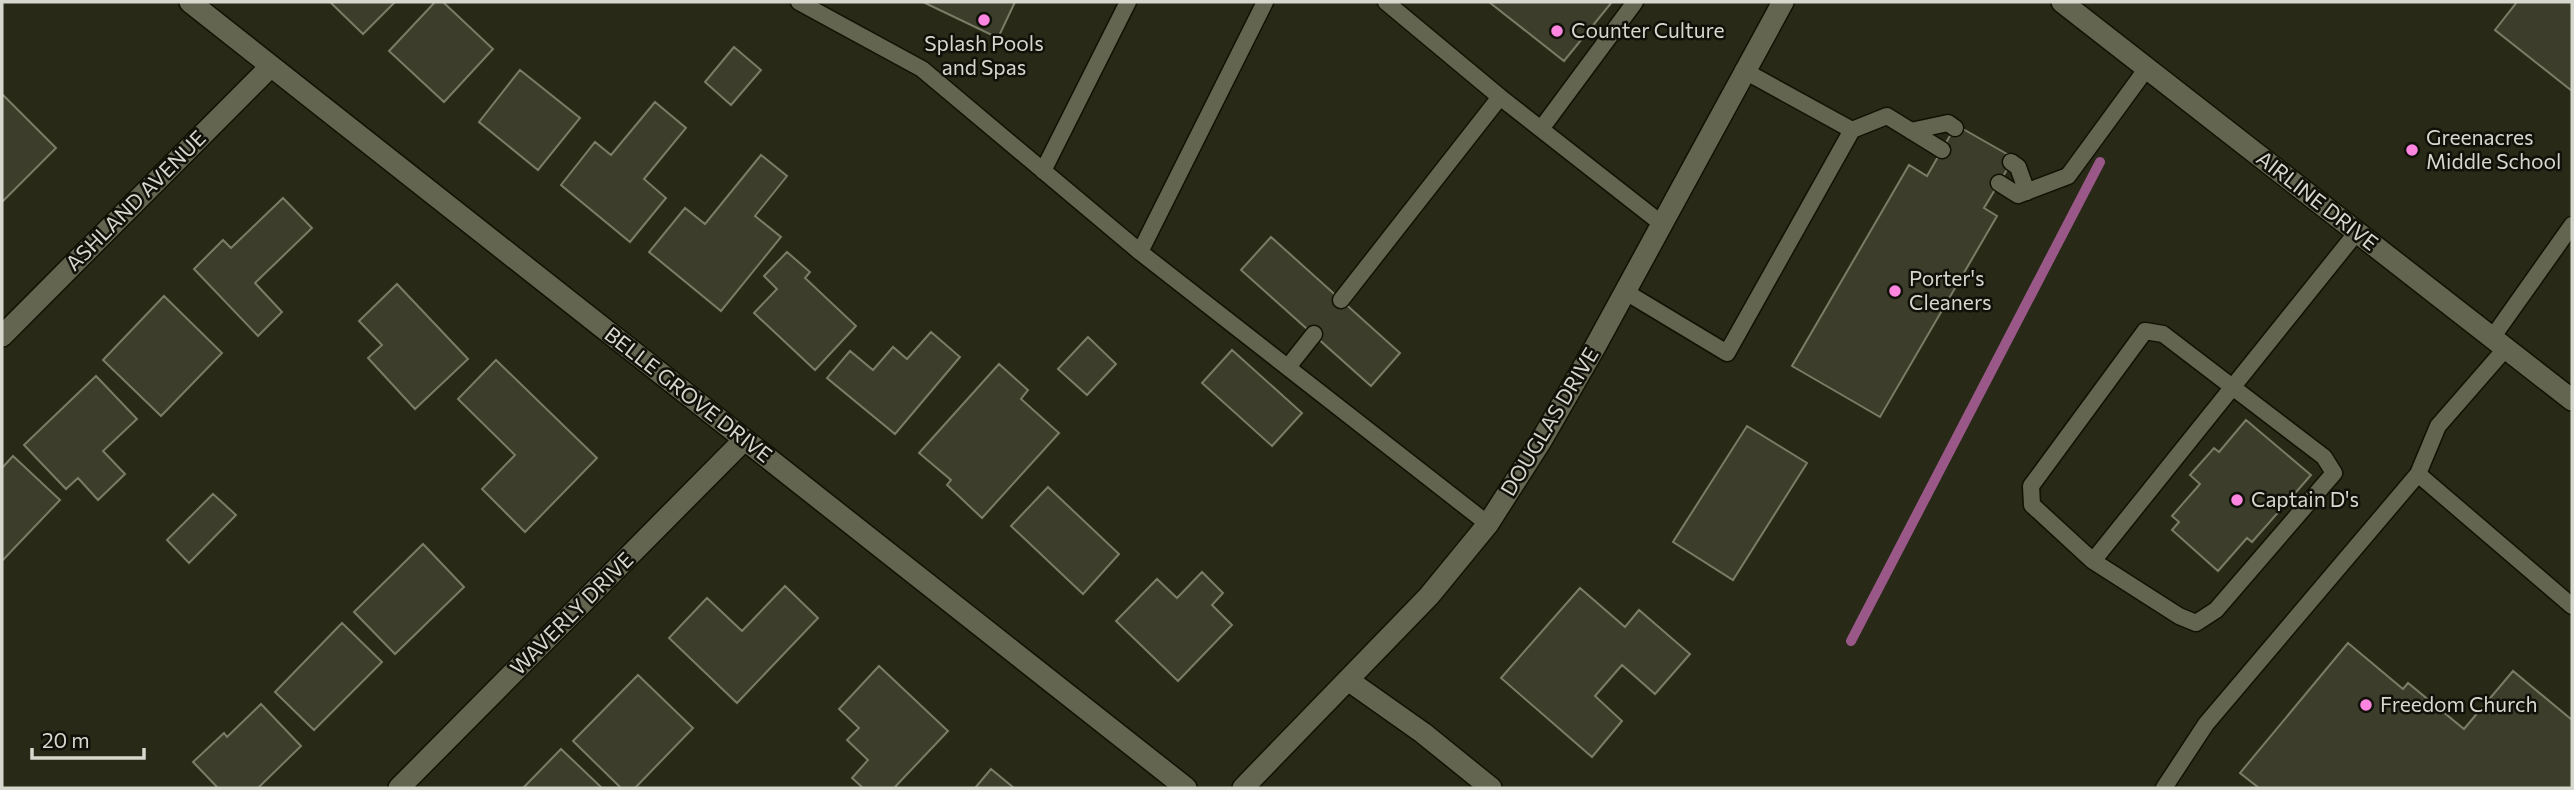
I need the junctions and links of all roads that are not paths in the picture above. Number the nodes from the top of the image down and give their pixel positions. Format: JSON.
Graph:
{"nodes":[{"id":1,"x":190,"y":2,"type":"edge"},
{"id":2,"x":799,"y":2,"type":"edge"},
{"id":3,"x":1128,"y":2,"type":"edge"},
{"id":4,"x":1265,"y":2,"type":"edge"},
{"id":5,"x":1386,"y":2,"type":"edge"},
{"id":6,"x":1635,"y":2,"type":"edge"},
{"id":7,"x":1783,"y":2,"type":"edge"},
{"id":8,"x":2062,"y":2,"type":"edge"},
{"id":9,"x":271,"y":66,"type":"junction"},
{"id":10,"x":2147,"y":68,"type":"junction"},
{"id":11,"x":1743,"y":70,"type":"junction"},
{"id":12,"x":1500,"y":97,"type":"junction"},
{"id":13,"x":1955,"y":128,"type":"dead end"},
{"id":14,"x":1541,"y":129,"type":"junction"},
{"id":15,"x":1852,"y":130,"type":"junction"},
{"id":16,"x":1911,"y":131,"type":"junction"},
{"id":17,"x":1942,"y":150,"type":"dead end"},
{"id":18,"x":2011,"y":162,"type":"dead end"},
{"id":19,"x":1043,"y":171,"type":"junction"},
{"id":20,"x":1999,"y":183,"type":"dead end"},
{"id":21,"x":2027,"y":192,"type":"junction"},
{"id":22,"x":1661,"y":224,"type":"junction"},
{"id":23,"x":2572,"y":225,"type":"edge"},
{"id":24,"x":2357,"y":232,"type":"junction"},
{"id":25,"x":1140,"y":252,"type":"junction"},
{"id":26,"x":1625,"y":291,"type":"junction"},
{"id":27,"x":1341,"y":300,"type":"dead end"},
{"id":28,"x":1314,"y":334,"type":"dead end"},
{"id":29,"x":2,"y":336,"type":"edge"},
{"id":30,"x":2499,"y":343,"type":"junction"},
{"id":31,"x":1288,"y":367,"type":"junction"},
{"id":32,"x":2234,"y":386,"type":"junction"},
{"id":33,"x":2572,"y":400,"type":"edge"},
{"id":34,"x":744,"y":440,"type":"junction"},
{"id":35,"x":2418,"y":474,"type":"junction"},
{"id":36,"x":1488,"y":524,"type":"junction"},
{"id":37,"x":2092,"y":561,"type":"junction"},
{"id":38,"x":2572,"y":606,"type":"edge"},
{"id":39,"x":1348,"y":680,"type":"junction"},
{"id":40,"x":399,"y":788,"type":"edge"},
{"id":41,"x":1186,"y":788,"type":"edge"},
{"id":42,"x":1243,"y":788,"type":"edge"},
{"id":43,"x":1491,"y":788,"type":"edge"},
{"id":44,"x":2164,"y":788,"type":"edge"}],
"edges":[{"from":1,"to":9,"type":"street","name":"BELLE GROVE DRIVE"},
{"from":2,"to":19,"type":"lane"},
{"from":3,"to":19,"type":"lane"},
{"from":4,"to":25,"type":"lane"},
{"from":5,"to":12,"type":"lane"},
{"from":6,"to":14,"type":"lane"},
{"from":7,"to":11,"type":"street","name":"DOUGLAS DRIVE"},
{"from":8,"to":10,"type":"street","name":"AIRLINE DRIVE"},
{"from":9,"to":29,"type":"street","name":"ASHLAND AVENUE"},
{"from":9,"to":34,"type":"street","name":"BELLE GROVE DRIVE"},
{"from":10,"to":21,"type":"lane"},
{"from":10,"to":24,"type":"street","name":"AIRLINE DRIVE"},
{"from":11,"to":15,"type":"lane"},
{"from":11,"to":22,"type":"street","name":"DOUGLAS DRIVE"},
{"from":12,"to":14,"type":"lane"},
{"from":12,"to":27,"type":"lane"},
{"from":13,"to":16,"type":"lane"},
{"from":14,"to":22,"type":"lane"},
{"from":15,"to":16,"type":"lane"},
{"from":15,"to":26,"type":"lane"},
{"from":16,"to":17,"type":"lane"},
{"from":18,"to":21,"type":"lane"},
{"from":19,"to":25,"type":"lane"},
{"from":20,"to":21,"type":"lane"},
{"from":22,"to":26,"type":"street","name":"DOUGLAS DRIVE"},
{"from":23,"to":30,"type":"lane"},
{"from":24,"to":30,"type":"street","name":"AIRLINE DRIVE"},
{"from":24,"to":32,"type":"lane"},
{"from":25,"to":31,"type":"lane"},
{"from":26,"to":36,"type":"street","name":"DOUGLAS DRIVE"},
{"from":28,"to":31,"type":"lane"},
{"from":30,"to":33,"type":"street","name":"AIRLINE DRIVE"},
{"from":30,"to":35,"type":"lane"},
{"from":31,"to":36,"type":"lane"},
{"from":32,"to":37,"type":"lane"},
{"from":32,"to":37,"type":"lane"},
{"from":32,"to":37,"type":"lane"},
{"from":34,"to":40,"type":"street","name":"WAVERLY DRIVE"},
{"from":34,"to":41,"type":"street","name":"BELLE GROVE DRIVE"},
{"from":35,"to":38,"type":"lane"},
{"from":35,"to":44,"type":"lane"},
{"from":36,"to":39,"type":"street","name":"DOUGLAS DRIVE"},
{"from":39,"to":42,"type":"street","name":"DOUGLAS DRIVE"},
{"from":39,"to":43,"type":"street"}]}
